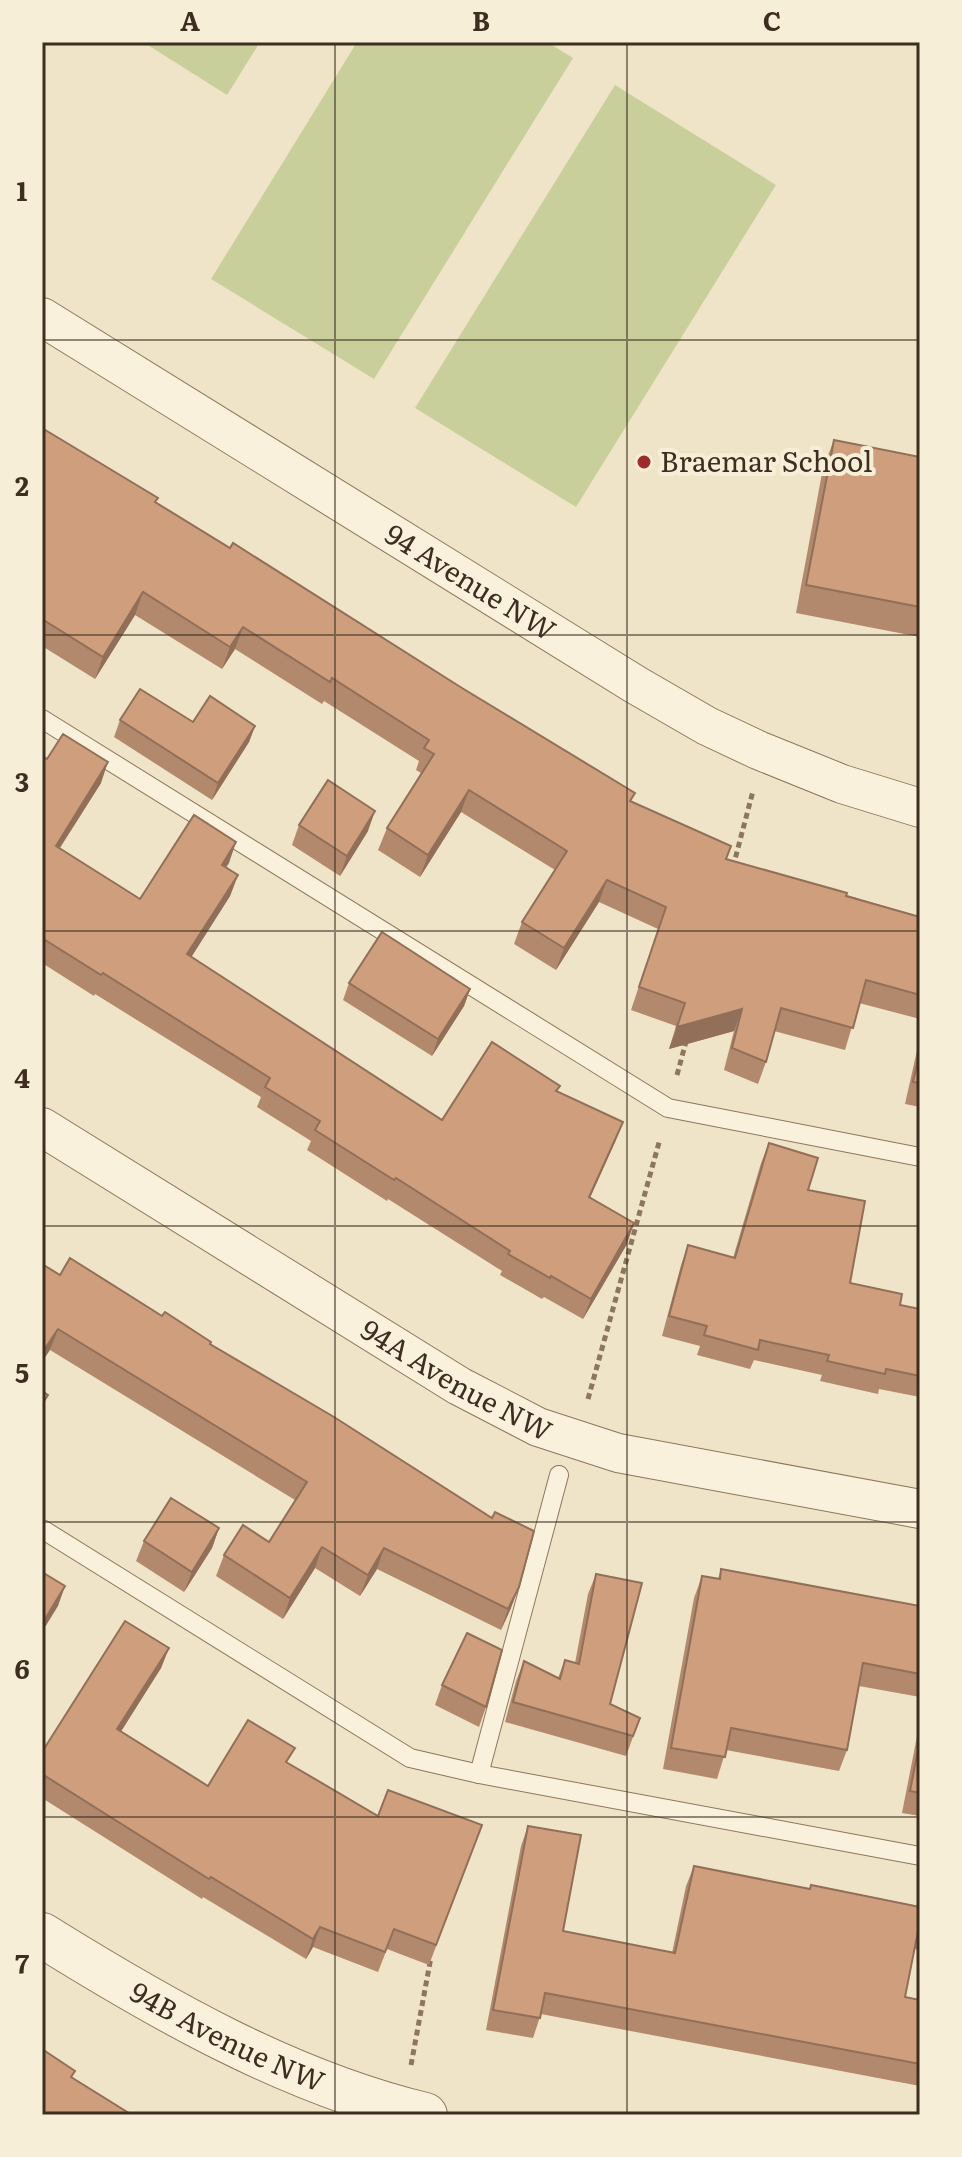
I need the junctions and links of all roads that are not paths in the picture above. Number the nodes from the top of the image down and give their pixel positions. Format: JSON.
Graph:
{"nodes":[{"id":1,"x":42,"y":317,"type":"edge"},
{"id":2,"x":42,"y":719,"type":"edge"},
{"id":3,"x":920,"y":808,"type":"edge"},
{"id":4,"x":42,"y":1127,"type":"edge"},
{"id":5,"x":920,"y":1157,"type":"edge"},
{"id":6,"x":559,"y":1475,"type":"dead end"},
{"id":7,"x":920,"y":1509,"type":"edge"},
{"id":8,"x":42,"y":1529,"type":"edge"},
{"id":9,"x":479,"y":1774,"type":"junction"},
{"id":10,"x":920,"y":1856,"type":"edge"},
{"id":11,"x":42,"y":1935,"type":"edge"},
{"id":12,"x":425,"y":2115,"type":"edge"}],
"edges":[{"from":1,"to":3,"type":"street","name":"94 Avenue NW"},
{"from":2,"to":5,"type":"lane"},
{"from":4,"to":7,"type":"street","name":"94A Avenue NW"},
{"from":6,"to":9,"type":"lane"},
{"from":8,"to":9,"type":"lane"},
{"from":9,"to":10,"type":"lane"},
{"from":11,"to":12,"type":"street","name":"94B Avenue NW"}]}
